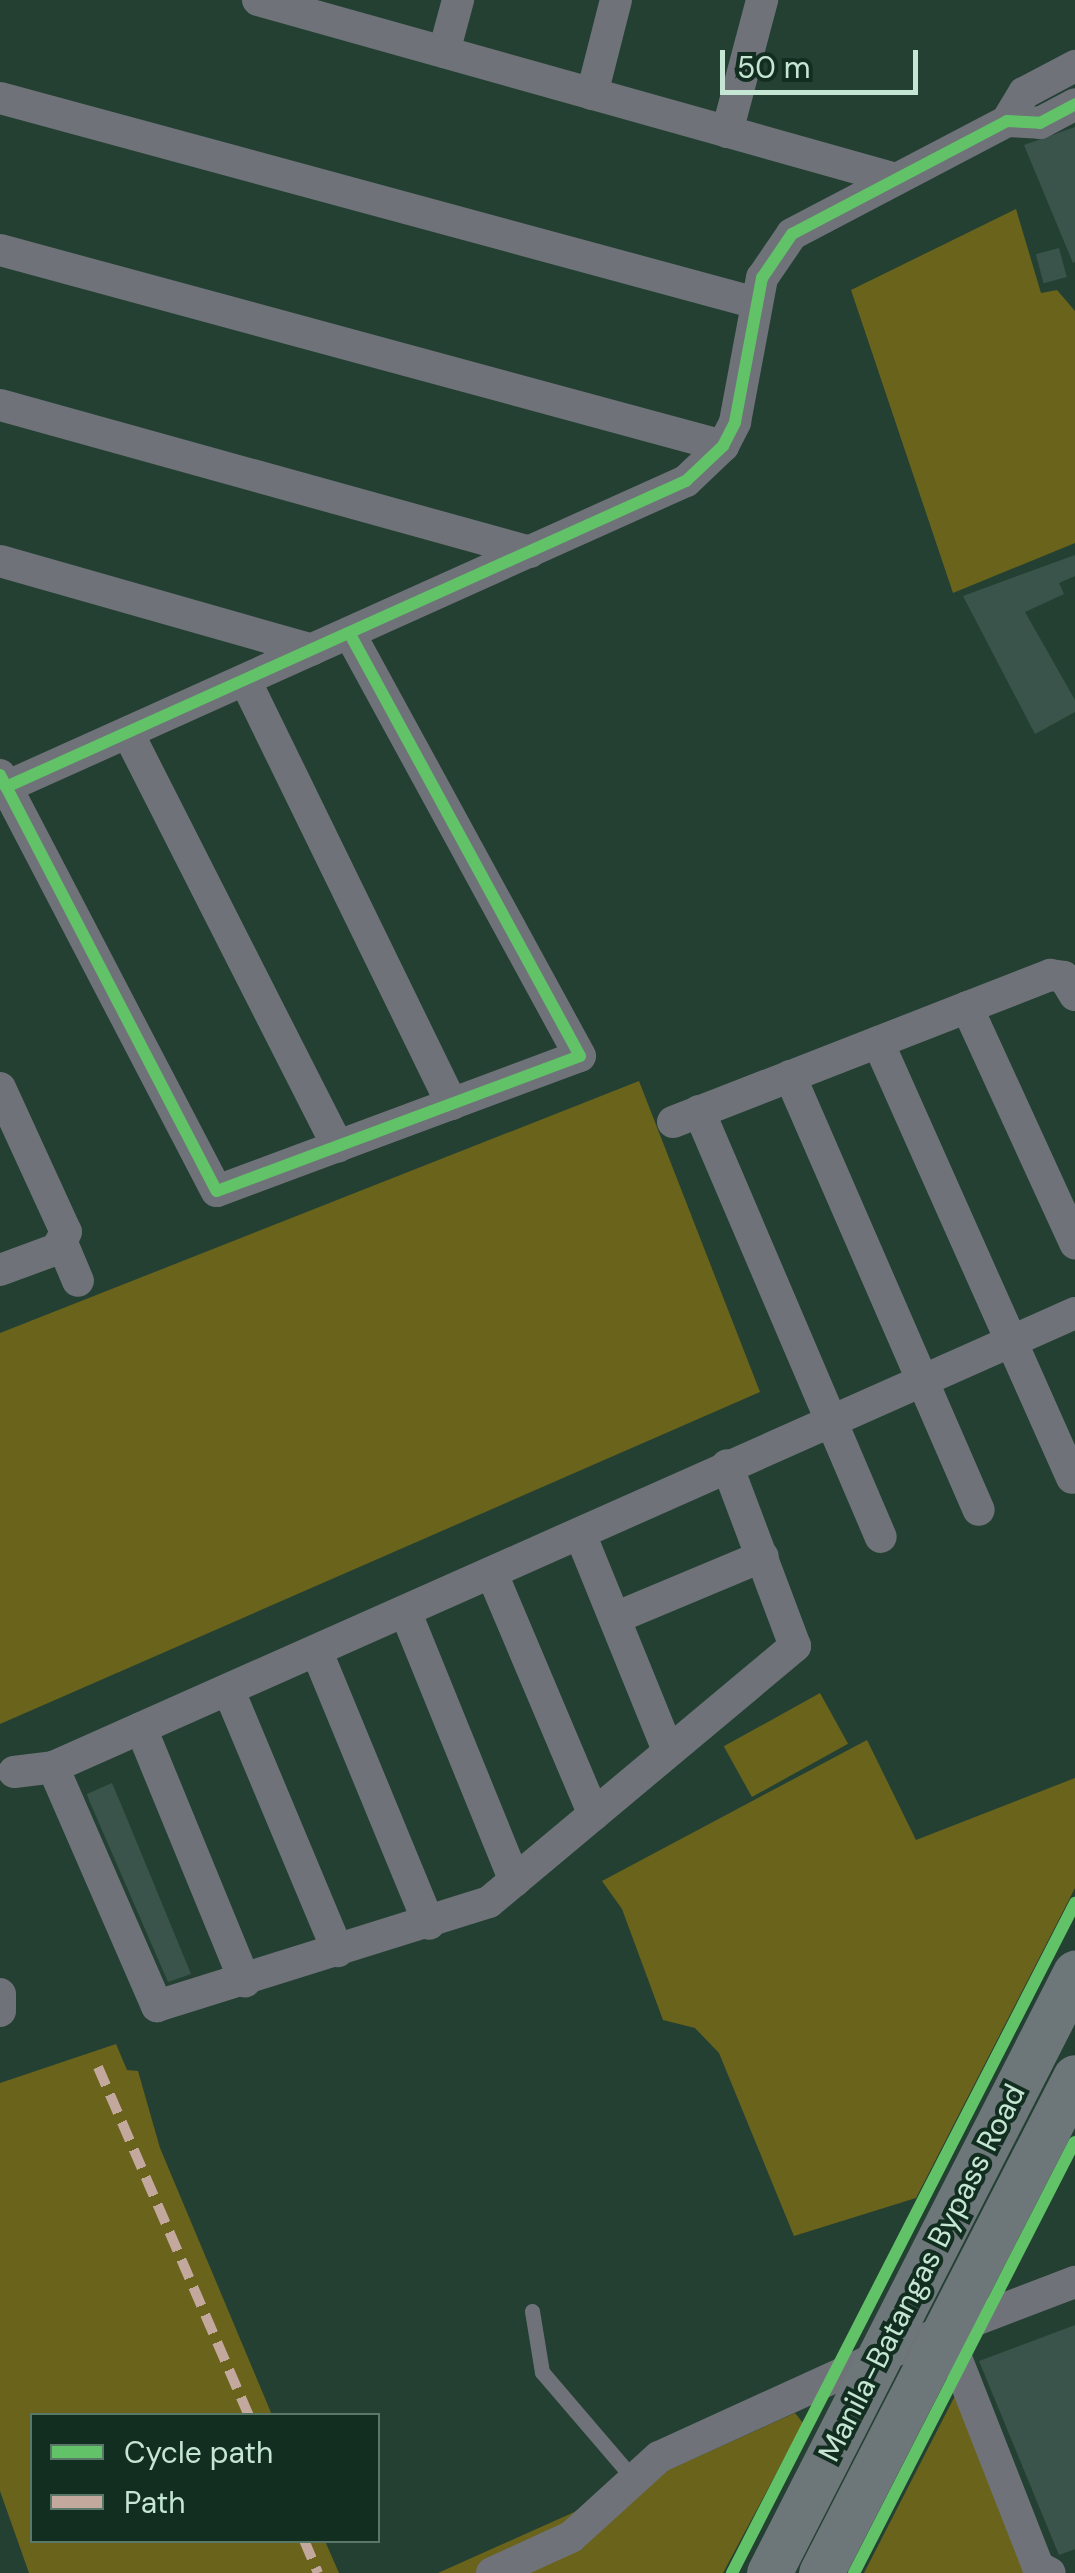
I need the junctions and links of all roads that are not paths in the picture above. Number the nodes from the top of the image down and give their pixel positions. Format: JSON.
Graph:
{"nodes":[{"id":1,"x":258,"y":0,"type":"edge"},
{"id":2,"x":458,"y":0,"type":"edge"},
{"id":3,"x":616,"y":0,"type":"edge"},
{"id":4,"x":762,"y":0,"type":"edge"},
{"id":5,"x":295,"y":5,"type":"edge"},
{"id":6,"x":444,"y":52,"type":"junction"},
{"id":7,"x":1075,"y":66,"type":"edge"},
{"id":8,"x":592,"y":94,"type":"junction"},
{"id":9,"x":0,"y":98,"type":"edge"},
{"id":10,"x":1075,"y":104,"type":"edge"},
{"id":11,"x":1007,"y":122,"type":"junction"},
{"id":12,"x":727,"y":132,"type":"junction"},
{"id":13,"x":896,"y":179,"type":"junction"},
{"id":14,"x":0,"y":250,"type":"edge"},
{"id":15,"x":756,"y":303,"type":"junction"},
{"id":16,"x":0,"y":406,"type":"edge"},
{"id":17,"x":724,"y":446,"type":"junction"},
{"id":18,"x":530,"y":552,"type":"junction"},
{"id":19,"x":0,"y":561,"type":"edge"},
{"id":20,"x":350,"y":633,"type":"junction"},
{"id":21,"x":312,"y":650,"type":"junction"},
{"id":22,"x":246,"y":680,"type":"junction"},
{"id":23,"x":128,"y":733,"type":"junction"},
{"id":24,"x":3,"y":781,"type":"edge"},
{"id":25,"x":1073,"y":986,"type":"edge"},
{"id":26,"x":967,"y":1008,"type":"junction"},
{"id":27,"x":878,"y":1042,"type":"junction"},
{"id":28,"x":790,"y":1076,"type":"junction"},
{"id":29,"x":0,"y":1088,"type":"edge"},
{"id":30,"x":452,"y":1104,"type":"junction"},
{"id":31,"x":338,"y":1146,"type":"junction"},
{"id":32,"x":1075,"y":1243,"type":"edge"},
{"id":33,"x":62,"y":1244,"type":"junction"},
{"id":34,"x":0,"y":1270,"type":"edge"},
{"id":35,"x":78,"y":1281,"type":"dead end"},
{"id":36,"x":1075,"y":1313,"type":"edge"},
{"id":37,"x":1014,"y":1340,"type":"junction"},
{"id":38,"x":921,"y":1378,"type":"junction"},
{"id":39,"x":830,"y":1421,"type":"junction"},
{"id":40,"x":727,"y":1465,"type":"junction"},
{"id":41,"x":1072,"y":1478,"type":"dead end"},
{"id":42,"x":979,"y":1510,"type":"dead end"},
{"id":43,"x":581,"y":1536,"type":"junction"},
{"id":44,"x":881,"y":1537,"type":"dead end"},
{"id":45,"x":764,"y":1556,"type":"junction"},
{"id":46,"x":493,"y":1576,"type":"junction"},
{"id":47,"x":406,"y":1614,"type":"junction"},
{"id":48,"x":615,"y":1618,"type":"junction"},
{"id":49,"x":317,"y":1652,"type":"junction"},
{"id":50,"x":229,"y":1691,"type":"junction"},
{"id":51,"x":142,"y":1728,"type":"junction"},
{"id":52,"x":668,"y":1750,"type":"junction"},
{"id":53,"x":53,"y":1767,"type":"junction"},
{"id":54,"x":14,"y":1772,"type":"dead end"},
{"id":55,"x":594,"y":1815,"type":"junction"},
{"id":56,"x":515,"y":1881,"type":"junction"},
{"id":57,"x":429,"y":1924,"type":"junction"},
{"id":58,"x":338,"y":1951,"type":"junction"},
{"id":59,"x":1075,"y":1973,"type":"edge"},
{"id":60,"x":245,"y":1982,"type":"junction"},
{"id":61,"x":0,"y":1994,"type":"edge"},
{"id":62,"x":0,"y":2011,"type":"edge"},
{"id":63,"x":1075,"y":2077,"type":"edge"},
{"id":64,"x":1075,"y":2282,"type":"edge"},
{"id":65,"x":532,"y":2311,"type":"dead end"},
{"id":66,"x":946,"y":2332,"type":"junction"},
{"id":67,"x":881,"y":2356,"type":"junction"},
{"id":68,"x":631,"y":2476,"type":"junction"},
{"id":69,"x":1075,"y":2566,"type":"edge"},
{"id":70,"x":492,"y":2573,"type":"edge"},
{"id":71,"x":768,"y":2573,"type":"edge"},
{"id":72,"x":821,"y":2573,"type":"edge"},
{"id":73,"x":1050,"y":2573,"type":"edge"},
{"id":74,"x":1060,"y":2573,"type":"edge"}],
"edges":[{"from":1,"to":5,"type":"street"},
{"from":2,"to":6,"type":"street"},
{"from":3,"to":8,"type":"street"},
{"from":4,"to":12,"type":"street"},
{"from":5,"to":6,"type":"street"},
{"from":6,"to":8,"type":"street"},
{"from":7,"to":11,"type":"street"},
{"from":8,"to":12,"type":"street"},
{"from":9,"to":15,"type":"street"},
{"from":10,"to":11,"type":"street"},
{"from":11,"to":13,"type":"street"},
{"from":12,"to":13,"type":"street"},
{"from":13,"to":15,"type":"street"},
{"from":14,"to":17,"type":"street"},
{"from":15,"to":17,"type":"street"},
{"from":16,"to":18,"type":"street"},
{"from":17,"to":18,"type":"street"},
{"from":18,"to":20,"type":"street"},
{"from":19,"to":21,"type":"street"},
{"from":20,"to":21,"type":"street"},
{"from":20,"to":30,"type":"street"},
{"from":21,"to":22,"type":"street"},
{"from":22,"to":23,"type":"street"},
{"from":22,"to":30,"type":"street"},
{"from":23,"to":24,"type":"street"},
{"from":23,"to":31,"type":"street"},
{"from":24,"to":31,"type":"street"},
{"from":25,"to":26,"type":"street"},
{"from":26,"to":27,"type":"street"},
{"from":26,"to":32,"type":"street"},
{"from":27,"to":28,"type":"street"},
{"from":27,"to":37,"type":"street"},
{"from":28,"to":38,"type":"street"},
{"from":28,"to":39,"type":"street"},
{"from":29,"to":33,"type":"street"},
{"from":30,"to":31,"type":"street"},
{"from":33,"to":34,"type":"street"},
{"from":33,"to":35,"type":"street"},
{"from":36,"to":37,"type":"street"},
{"from":37,"to":38,"type":"street"},
{"from":37,"to":41,"type":"street"},
{"from":38,"to":39,"type":"street"},
{"from":38,"to":42,"type":"street"},
{"from":39,"to":40,"type":"street"},
{"from":39,"to":44,"type":"street"},
{"from":40,"to":43,"type":"street"},
{"from":40,"to":45,"type":"street"},
{"from":43,"to":46,"type":"street"},
{"from":43,"to":48,"type":"street"},
{"from":45,"to":48,"type":"street"},
{"from":45,"to":52,"type":"street"},
{"from":46,"to":47,"type":"street"},
{"from":46,"to":55,"type":"street"},
{"from":47,"to":49,"type":"street"},
{"from":47,"to":56,"type":"street"},
{"from":48,"to":52,"type":"street"},
{"from":49,"to":50,"type":"street"},
{"from":49,"to":57,"type":"street"},
{"from":50,"to":51,"type":"street"},
{"from":50,"to":58,"type":"street"},
{"from":51,"to":53,"type":"street"},
{"from":51,"to":60,"type":"street"},
{"from":52,"to":55,"type":"street"},
{"from":53,"to":54,"type":"street"},
{"from":53,"to":60,"type":"street"},
{"from":55,"to":56,"type":"street"},
{"from":56,"to":57,"type":"street"},
{"from":57,"to":58,"type":"street"},
{"from":58,"to":60,"type":"street"},
{"from":59,"to":67,"type":"main road","name":"Manila-Batangas Bypass Road"},
{"from":61,"to":62,"type":"street"},
{"from":63,"to":66,"type":"main road","name":"Manila-Batangas Bypass Road"},
{"from":64,"to":66,"type":"street"},
{"from":65,"to":68,"type":"lane"},
{"from":66,"to":67,"type":"street"},
{"from":66,"to":72,"type":"main road","name":"Manila-Batangas Bypass Road"},
{"from":66,"to":73,"type":"street"},
{"from":67,"to":68,"type":"street"},
{"from":67,"to":71,"type":"main road","name":"Manila-Batangas Bypass Road"},
{"from":68,"to":70,"type":"street"},
{"from":69,"to":74,"type":"street"}]}
